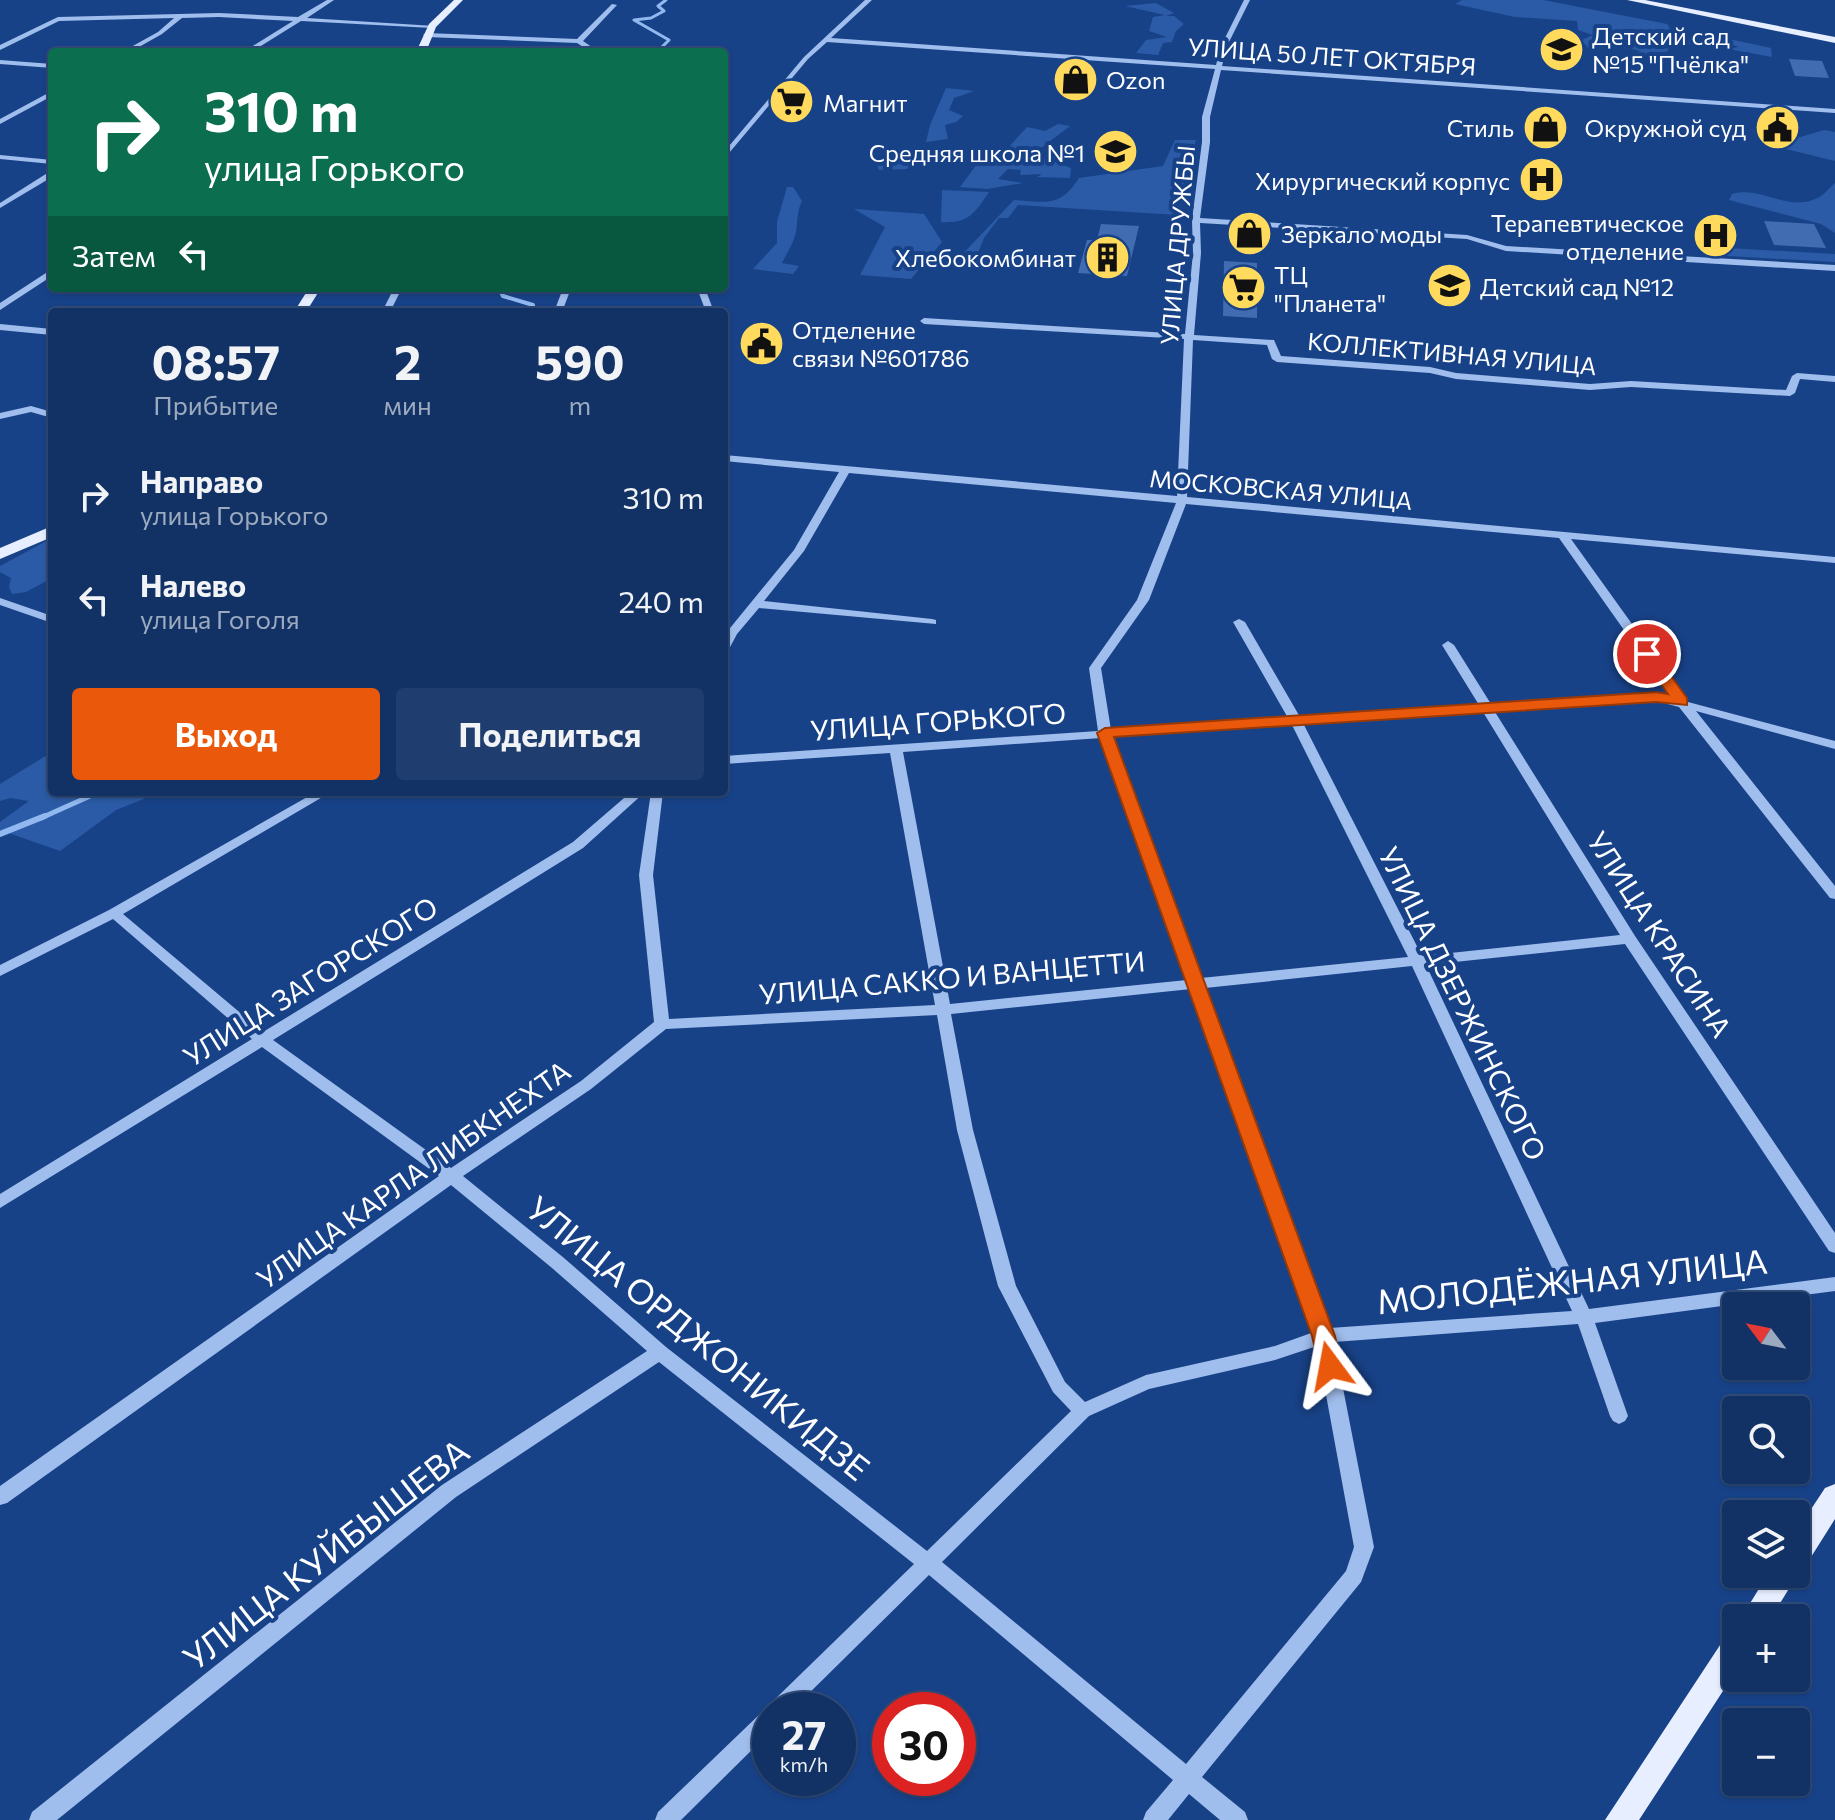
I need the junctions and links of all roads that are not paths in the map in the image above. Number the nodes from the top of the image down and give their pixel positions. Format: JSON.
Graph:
{"nodes":[{"id":1,"x":331,"y":0,"type":"edge"},
{"id":2,"x":459,"y":0,"type":"edge"},
{"id":3,"x":869,"y":0,"type":"edge"},
{"id":4,"x":1247,"y":0,"type":"edge"},
{"id":5,"x":1631,"y":0,"type":"edge"},
{"id":6,"x":614,"y":5,"type":"dead end"},
{"id":7,"x":180,"y":16,"type":"junction"},
{"id":8,"x":298,"y":20,"type":"junction"},
{"id":9,"x":429,"y":31,"type":"junction"},
{"id":10,"x":828,"y":38,"type":"junction"},
{"id":11,"x":1835,"y":40,"type":"edge"},
{"id":12,"x":579,"y":41,"type":"junction"},
{"id":13,"x":0,"y":48,"type":"edge"},
{"id":14,"x":132,"y":48,"type":"edge"},
{"id":15,"x":252,"y":48,"type":"edge"},
{"id":16,"x":423,"y":48,"type":"edge"},
{"id":17,"x":590,"y":48,"type":"edge"},
{"id":18,"x":0,"y":62,"type":"edge"},
{"id":19,"x":48,"y":66,"type":"edge"},
{"id":20,"x":1218,"y":66,"type":"junction"},
{"id":21,"x":48,"y":95,"type":"edge"},
{"id":22,"x":1835,"y":109,"type":"edge"},
{"id":23,"x":0,"y":122,"type":"edge"},
{"id":24,"x":728,"y":152,"type":"edge"},
{"id":25,"x":0,"y":157,"type":"edge"},
{"id":26,"x":48,"y":162,"type":"edge"},
{"id":27,"x":48,"y":176,"type":"edge"},
{"id":28,"x":0,"y":206,"type":"edge"},
{"id":29,"x":1196,"y":220,"type":"junction"},
{"id":30,"x":1835,"y":268,"type":"edge"},
{"id":31,"x":48,"y":275,"type":"edge"},
{"id":32,"x":0,"y":307,"type":"edge"},
{"id":33,"x":924,"y":321,"type":"dead end"},
{"id":34,"x":0,"y":327,"type":"edge"},
{"id":35,"x":48,"y":332,"type":"edge"},
{"id":36,"x":1189,"y":337,"type":"junction"},
{"id":37,"x":1835,"y":379,"type":"edge"},
{"id":38,"x":48,"y":414,"type":"edge"},
{"id":39,"x":0,"y":416,"type":"edge"},
{"id":40,"x":728,"y":458,"type":"edge"},
{"id":41,"x":846,"y":469,"type":"junction"},
{"id":42,"x":1182,"y":501,"type":"junction"},
{"id":43,"x":48,"y":533,"type":"edge"},
{"id":44,"x":1563,"y":536,"type":"junction"},
{"id":45,"x":0,"y":554,"type":"edge"},
{"id":46,"x":1835,"y":560,"type":"edge"},
{"id":47,"x":0,"y":601,"type":"edge"},
{"id":48,"x":756,"y":604,"type":"junction"},
{"id":49,"x":48,"y":619,"type":"edge"},
{"id":50,"x":932,"y":622,"type":"dead end"},
{"id":51,"x":1239,"y":622,"type":"dead end"},
{"id":52,"x":728,"y":641,"type":"edge"},
{"id":53,"x":1448,"y":645,"type":"dead end"},
{"id":54,"x":1681,"y":701,"type":"junction"},
{"id":55,"x":1486,"y":708,"type":"junction"},
{"id":56,"x":1296,"y":721,"type":"junction"},
{"id":57,"x":1105,"y":733,"type":"junction"},
{"id":58,"x":1835,"y":745,"type":"edge"},
{"id":59,"x":896,"y":750,"type":"junction"},
{"id":60,"x":728,"y":760,"type":"edge"},
{"id":61,"x":318,"y":796,"type":"edge"},
{"id":62,"x":634,"y":796,"type":"edge"},
{"id":63,"x":656,"y":796,"type":"edge"},
{"id":64,"x":1835,"y":895,"type":"edge"},
{"id":65,"x":114,"y":913,"type":"junction"},
{"id":66,"x":1629,"y":939,"type":"junction"},
{"id":67,"x":1417,"y":961,"type":"junction"},
{"id":68,"x":0,"y":971,"type":"edge"},
{"id":69,"x":1196,"y":983,"type":"junction"},
{"id":70,"x":945,"y":1010,"type":"junction"},
{"id":71,"x":662,"y":1024,"type":"junction"},
{"id":72,"x":264,"y":1041,"type":"junction"},
{"id":73,"x":451,"y":1176,"type":"junction"},
{"id":74,"x":0,"y":1202,"type":"edge"},
{"id":75,"x":1835,"y":1246,"type":"edge"},
{"id":76,"x":1835,"y":1284,"type":"edge"},
{"id":77,"x":1584,"y":1317,"type":"junction"},
{"id":78,"x":1324,"y":1336,"type":"junction"},
{"id":79,"x":660,"y":1352,"type":"junction"},
{"id":80,"x":1083,"y":1411,"type":"junction"},
{"id":81,"x":1619,"y":1416,"type":"dead end"},
{"id":82,"x":1835,"y":1496,"type":"edge"},
{"id":83,"x":0,"y":1497,"type":"edge"},
{"id":84,"x":1810,"y":1534,"type":"edge"},
{"id":85,"x":928,"y":1563,"type":"junction"},
{"id":86,"x":1722,"y":1667,"type":"edge"},
{"id":87,"x":796,"y":1692,"type":"edge"},
{"id":88,"x":752,"y":1736,"type":"edge"},
{"id":89,"x":1188,"y":1778,"type":"junction"},
{"id":90,"x":40,"y":1820,"type":"edge"},
{"id":91,"x":666,"y":1820,"type":"edge"},
{"id":92,"x":1154,"y":1820,"type":"edge"},
{"id":93,"x":1237,"y":1820,"type":"edge"},
{"id":94,"x":1621,"y":1820,"type":"edge"}],
"edges":[{"from":1,"to":8,"type":"street"},
{"from":2,"to":9,"type":"main road"},
{"from":3,"to":10,"type":"street"},
{"from":4,"to":20,"type":"street","name":"УЛИЦА ДРУЖБЫ"},
{"from":5,"to":11,"type":"main road"},
{"from":6,"to":12,"type":"street"},
{"from":7,"to":8,"type":"street"},
{"from":7,"to":13,"type":"street"},
{"from":7,"to":14,"type":"street"},
{"from":8,"to":9,"type":"street"},
{"from":8,"to":15,"type":"street"},
{"from":9,"to":12,"type":"street"},
{"from":9,"to":16,"type":"main road"},
{"from":10,"to":20,"type":"street","name":"УЛИЦА 50 ЛЕТ ОКТЯБРЯ"},
{"from":10,"to":24,"type":"street"},
{"from":12,"to":17,"type":"street"},
{"from":18,"to":19,"type":"street"},
{"from":20,"to":22,"type":"street","name":"УЛИЦА 50 ЛЕТ ОКТЯБРЯ"},
{"from":20,"to":29,"type":"street","name":"УЛИЦА ДРУЖБЫ"},
{"from":21,"to":23,"type":"street"},
{"from":25,"to":26,"type":"street"},
{"from":27,"to":28,"type":"street"},
{"from":29,"to":30,"type":"street"},
{"from":29,"to":36,"type":"street","name":"УЛИЦА ДРУЖБЫ"},
{"from":31,"to":32,"type":"street"},
{"from":33,"to":36,"type":"street","name":"КОЛЛЕКТИВНАЯ УЛИЦА"},
{"from":34,"to":35,"type":"street"},
{"from":36,"to":37,"type":"street","name":"КОЛЛЕКТИВНАЯ УЛИЦА"},
{"from":36,"to":42,"type":"street","name":"УЛИЦА ДРУЖБЫ"},
{"from":38,"to":39,"type":"street"},
{"from":40,"to":41,"type":"street","name":"МОСКОВСКАЯ УЛИЦА"},
{"from":41,"to":42,"type":"street","name":"МОСКОВСКАЯ УЛИЦА"},
{"from":41,"to":48,"type":"street"},
{"from":42,"to":44,"type":"street","name":"МОСКОВСКАЯ УЛИЦА"},
{"from":42,"to":57,"type":"street","name":"УЛИЦА ДРУЖБЫ"},
{"from":43,"to":45,"type":"main road"},
{"from":44,"to":46,"type":"street","name":"МОСКОВСКАЯ УЛИЦА"},
{"from":44,"to":54,"type":"street"},
{"from":47,"to":49,"type":"street"},
{"from":48,"to":50,"type":"street"},
{"from":48,"to":52,"type":"street"},
{"from":51,"to":56,"type":"street","name":"УЛИЦА ДЗЕРЖИНСКОГО"},
{"from":53,"to":55,"type":"street","name":"УЛИЦА КРАСИНА"},
{"from":54,"to":55,"type":"street","name":"УЛИЦА ГОРЬКОГО"},
{"from":54,"to":58,"type":"street","name":"УЛИЦА ГОРЬКОГО"},
{"from":54,"to":64,"type":"street"},
{"from":55,"to":56,"type":"street","name":"УЛИЦА ГОРЬКОГО"},
{"from":55,"to":66,"type":"street","name":"УЛИЦА КРАСИНА"},
{"from":56,"to":57,"type":"street","name":"УЛИЦА ГОРЬКОГО"},
{"from":56,"to":67,"type":"street","name":"УЛИЦА ДЗЕРЖИНСКОГО"},
{"from":57,"to":59,"type":"street","name":"УЛИЦА ГОРЬКОГО"},
{"from":57,"to":69,"type":"street","name":"УЛИЦА ДРУЖБЫ"},
{"from":59,"to":60,"type":"street","name":"УЛИЦА ГОРЬКОГО"},
{"from":59,"to":70,"type":"street"},
{"from":61,"to":65,"type":"street"},
{"from":62,"to":72,"type":"street","name":"УЛИЦА ЗАГОРСКОГО"},
{"from":63,"to":71,"type":"street"},
{"from":65,"to":68,"type":"street"},
{"from":65,"to":72,"type":"street","name":"УЛИЦА ОРДЖОНИКИДЗЕ"},
{"from":66,"to":67,"type":"street","name":"УЛИЦА САККО И ВАНЦЕТТИ"},
{"from":66,"to":75,"type":"street","name":"УЛИЦА КРАСИНА"},
{"from":67,"to":69,"type":"street","name":"УЛИЦА САККО И ВАНЦЕТТИ"},
{"from":67,"to":77,"type":"street","name":"УЛИЦА ДЗЕРЖИНСКОГО"},
{"from":69,"to":70,"type":"street","name":"УЛИЦА САККО И ВАНЦЕТТИ"},
{"from":69,"to":78,"type":"street","name":"УЛИЦА ДРУЖБЫ"},
{"from":70,"to":71,"type":"street","name":"УЛИЦА САККО И ВАНЦЕТТИ"},
{"from":70,"to":80,"type":"street"},
{"from":71,"to":73,"type":"street","name":"УЛИЦА КАРЛА ЛИБКНЕХТА"},
{"from":72,"to":73,"type":"street","name":"УЛИЦА ОРДЖОНИКИДЗЕ"},
{"from":72,"to":74,"type":"street","name":"УЛИЦА ЗАГОРСКОГО"},
{"from":73,"to":79,"type":"street","name":"УЛИЦА ОРДЖОНИКИДЗЕ"},
{"from":73,"to":83,"type":"street","name":"УЛИЦА КАРЛА ЛИБКНЕХТА"},
{"from":76,"to":77,"type":"street","name":"МОЛОДЁЖНАЯ УЛИЦА"},
{"from":77,"to":78,"type":"street","name":"МОЛОДЁЖНАЯ УЛИЦА"},
{"from":77,"to":81,"type":"street","name":"УЛИЦА ДЗЕРЖИНСКОГО"},
{"from":78,"to":80,"type":"street","name":"МОЛОДЁЖНАЯ УЛИЦА"},
{"from":78,"to":89,"type":"street","name":"УЛИЦА ДРУЖБЫ"},
{"from":79,"to":85,"type":"street","name":"УЛИЦА ОРДЖОНИКИДЗЕ"},
{"from":79,"to":90,"type":"street","name":"УЛИЦА КУЙБЫШЕВА"},
{"from":80,"to":85,"type":"street","name":"МОЛОДЁЖНАЯ УЛИЦА"},
{"from":82,"to":84,"type":"main road"},
{"from":85,"to":87,"type":"street","name":"МОЛОДЁЖНАЯ УЛИЦА"},
{"from":85,"to":89,"type":"street","name":"УЛИЦА ОРДЖОНИКИДЗЕ"},
{"from":86,"to":94,"type":"main road"},
{"from":88,"to":91,"type":"street"},
{"from":89,"to":92,"type":"street","name":"УЛИЦА ДРУЖБЫ"},
{"from":89,"to":93,"type":"street","name":"УЛИЦА ОРДЖОНИКИДЗЕ"}]}
